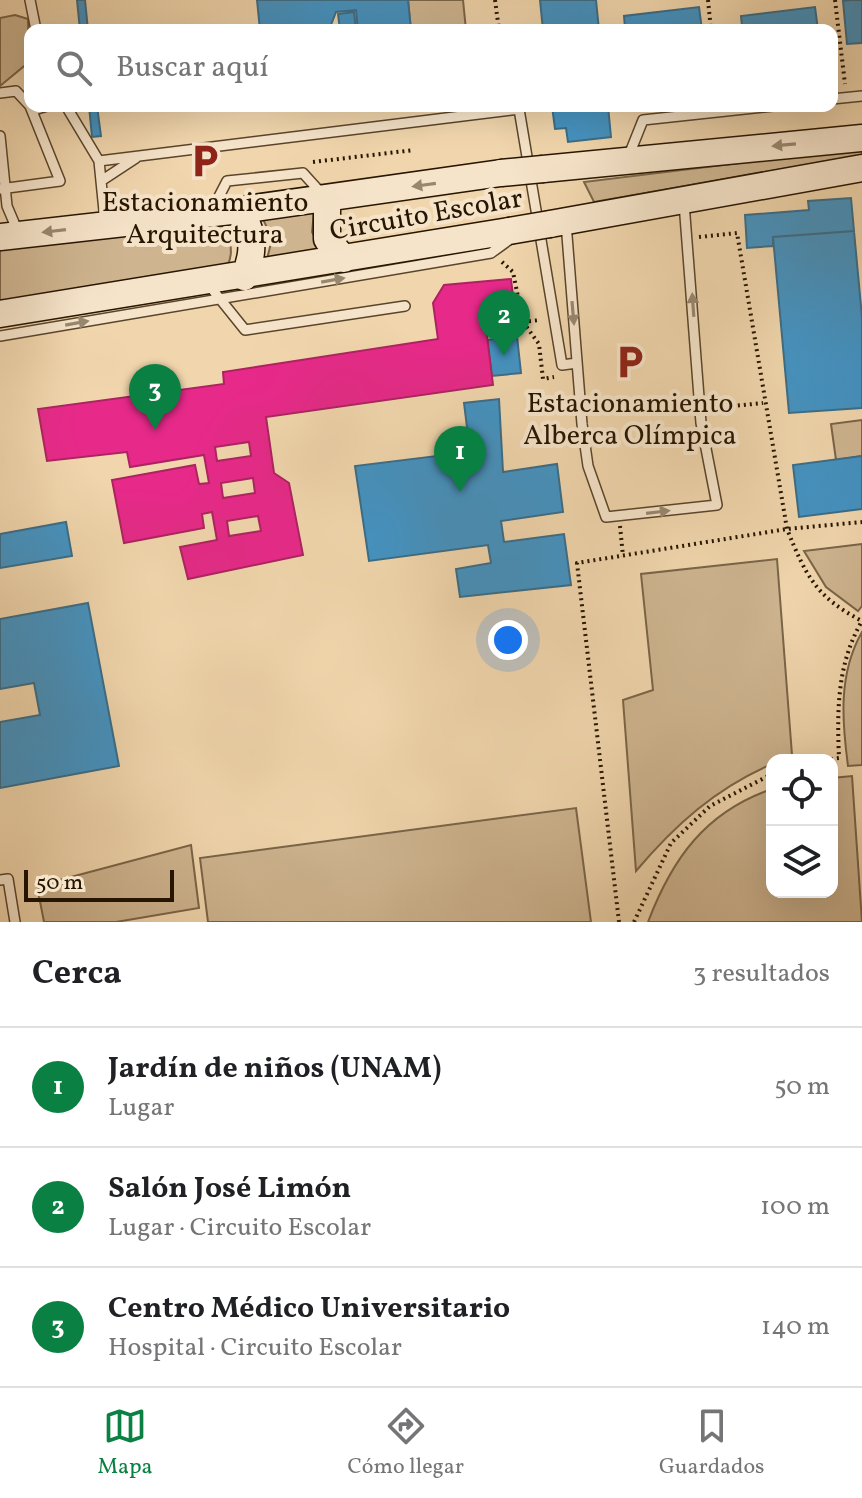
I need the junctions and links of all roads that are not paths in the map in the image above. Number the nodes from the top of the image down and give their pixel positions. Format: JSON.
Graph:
{"nodes":[{"id":1,"x":30,"y":0,"type":"edge"},
{"id":2,"x":35,"y":24,"type":"edge"},
{"id":3,"x":0,"y":93,"type":"edge"},
{"id":4,"x":862,"y":96,"type":"edge"},
{"id":5,"x":24,"y":99,"type":"edge"},
{"id":6,"x":838,"y":99,"type":"edge"},
{"id":7,"x":34,"y":112,"type":"edge"},
{"id":8,"x":70,"y":112,"type":"edge"},
{"id":9,"x":495,"y":112,"type":"edge"},
{"id":10,"x":520,"y":112,"type":"edge"},
{"id":11,"x":717,"y":112,"type":"edge"},
{"id":12,"x":0,"y":136,"type":"edge"},
{"id":13,"x":862,"y":138,"type":"edge"},
{"id":14,"x":139,"y":156,"type":"junction"},
{"id":15,"x":627,"y":160,"type":"junction"},
{"id":16,"x":99,"y":161,"type":"junction"},
{"id":17,"x":862,"y":168,"type":"edge"},
{"id":18,"x":862,"y":179,"type":"edge"},
{"id":19,"x":101,"y":181,"type":"junction"},
{"id":20,"x":2,"y":188,"type":"edge"},
{"id":21,"x":327,"y":199,"type":"junction"},
{"id":22,"x":684,"y":205,"type":"junction"},
{"id":23,"x":240,"y":210,"type":"junction"},
{"id":24,"x":210,"y":213,"type":"junction"},
{"id":25,"x":106,"y":224,"type":"junction"},
{"id":26,"x":558,"y":227,"type":"junction"},
{"id":27,"x":510,"y":235,"type":"junction"},
{"id":28,"x":10,"y":236,"type":"edge"},
{"id":29,"x":344,"y":259,"type":"junction"},
{"id":30,"x":244,"y":277,"type":"junction"},
{"id":31,"x":214,"y":291,"type":"junction"},
{"id":32,"x":405,"y":306,"type":"dead end"},
{"id":33,"x":0,"y":314,"type":"edge"},
{"id":34,"x":0,"y":336,"type":"edge"},
{"id":35,"x":578,"y":368,"type":"junction"},
{"id":36,"x":0,"y":880,"type":"edge"},
{"id":37,"x":15,"y":922,"type":"edge"}],
"edges":[{"from":1,"to":2,"type":"lane"},
{"from":3,"to":5,"type":"lane"},
{"from":4,"to":6,"type":"lane"},
{"from":7,"to":20,"type":"lane"},
{"from":8,"to":16,"type":"lane"},
{"from":9,"to":14,"type":"lane"},
{"from":10,"to":35,"type":"lane"},
{"from":11,"to":15,"type":"lane"},
{"from":12,"to":20,"type":"lane"},
{"from":13,"to":15,"type":"street","name":"Circuito Escolar","one_way":true},
{"from":14,"to":16,"type":"lane"},
{"from":14,"to":19,"type":"lane"},
{"from":15,"to":21,"type":"street","name":"Circuito Escolar","one_way":true,"bridge":true},
{"from":16,"to":19,"type":"lane"},
{"from":17,"to":22,"type":"street","name":"Circuito Escolar"},
{"from":18,"to":22,"type":"lane"},
{"from":19,"to":25,"type":"lane"},
{"from":20,"to":28,"type":"lane"},
{"from":21,"to":23,"type":"street","name":"Circuito Escolar"},
{"from":21,"to":24,"type":"lane"},
{"from":21,"to":29,"type":"street"},
{"from":22,"to":26,"type":"street","name":"Circuito Escolar"},
{"from":35,"to":22,"type":"lane","one_way":true},
{"from":23,"to":24,"type":"street","name":"Circuito Escolar"},
{"from":23,"to":30,"type":"street"},
{"from":24,"to":25,"type":"street","name":"Circuito Escolar"},
{"from":25,"to":28,"type":"street","name":"Circuito Escolar","one_way":true},
{"from":26,"to":27,"type":"street","name":"Circuito Escolar","bridge":true},
{"from":26,"to":35,"type":"lane","one_way":true},
{"from":27,"to":29,"type":"street","name":"Circuito Escolar"},
{"from":31,"to":27,"type":"lane","one_way":true},
{"from":29,"to":30,"type":"street","name":"Circuito Escolar"},
{"from":30,"to":31,"type":"street","name":"Circuito Escolar"},
{"from":31,"to":32,"type":"lane"},
{"from":31,"to":33,"type":"street","name":"Circuito Escolar"},
{"from":34,"to":31,"type":"lane","one_way":true},
{"from":36,"to":37,"type":"lane"}]}
